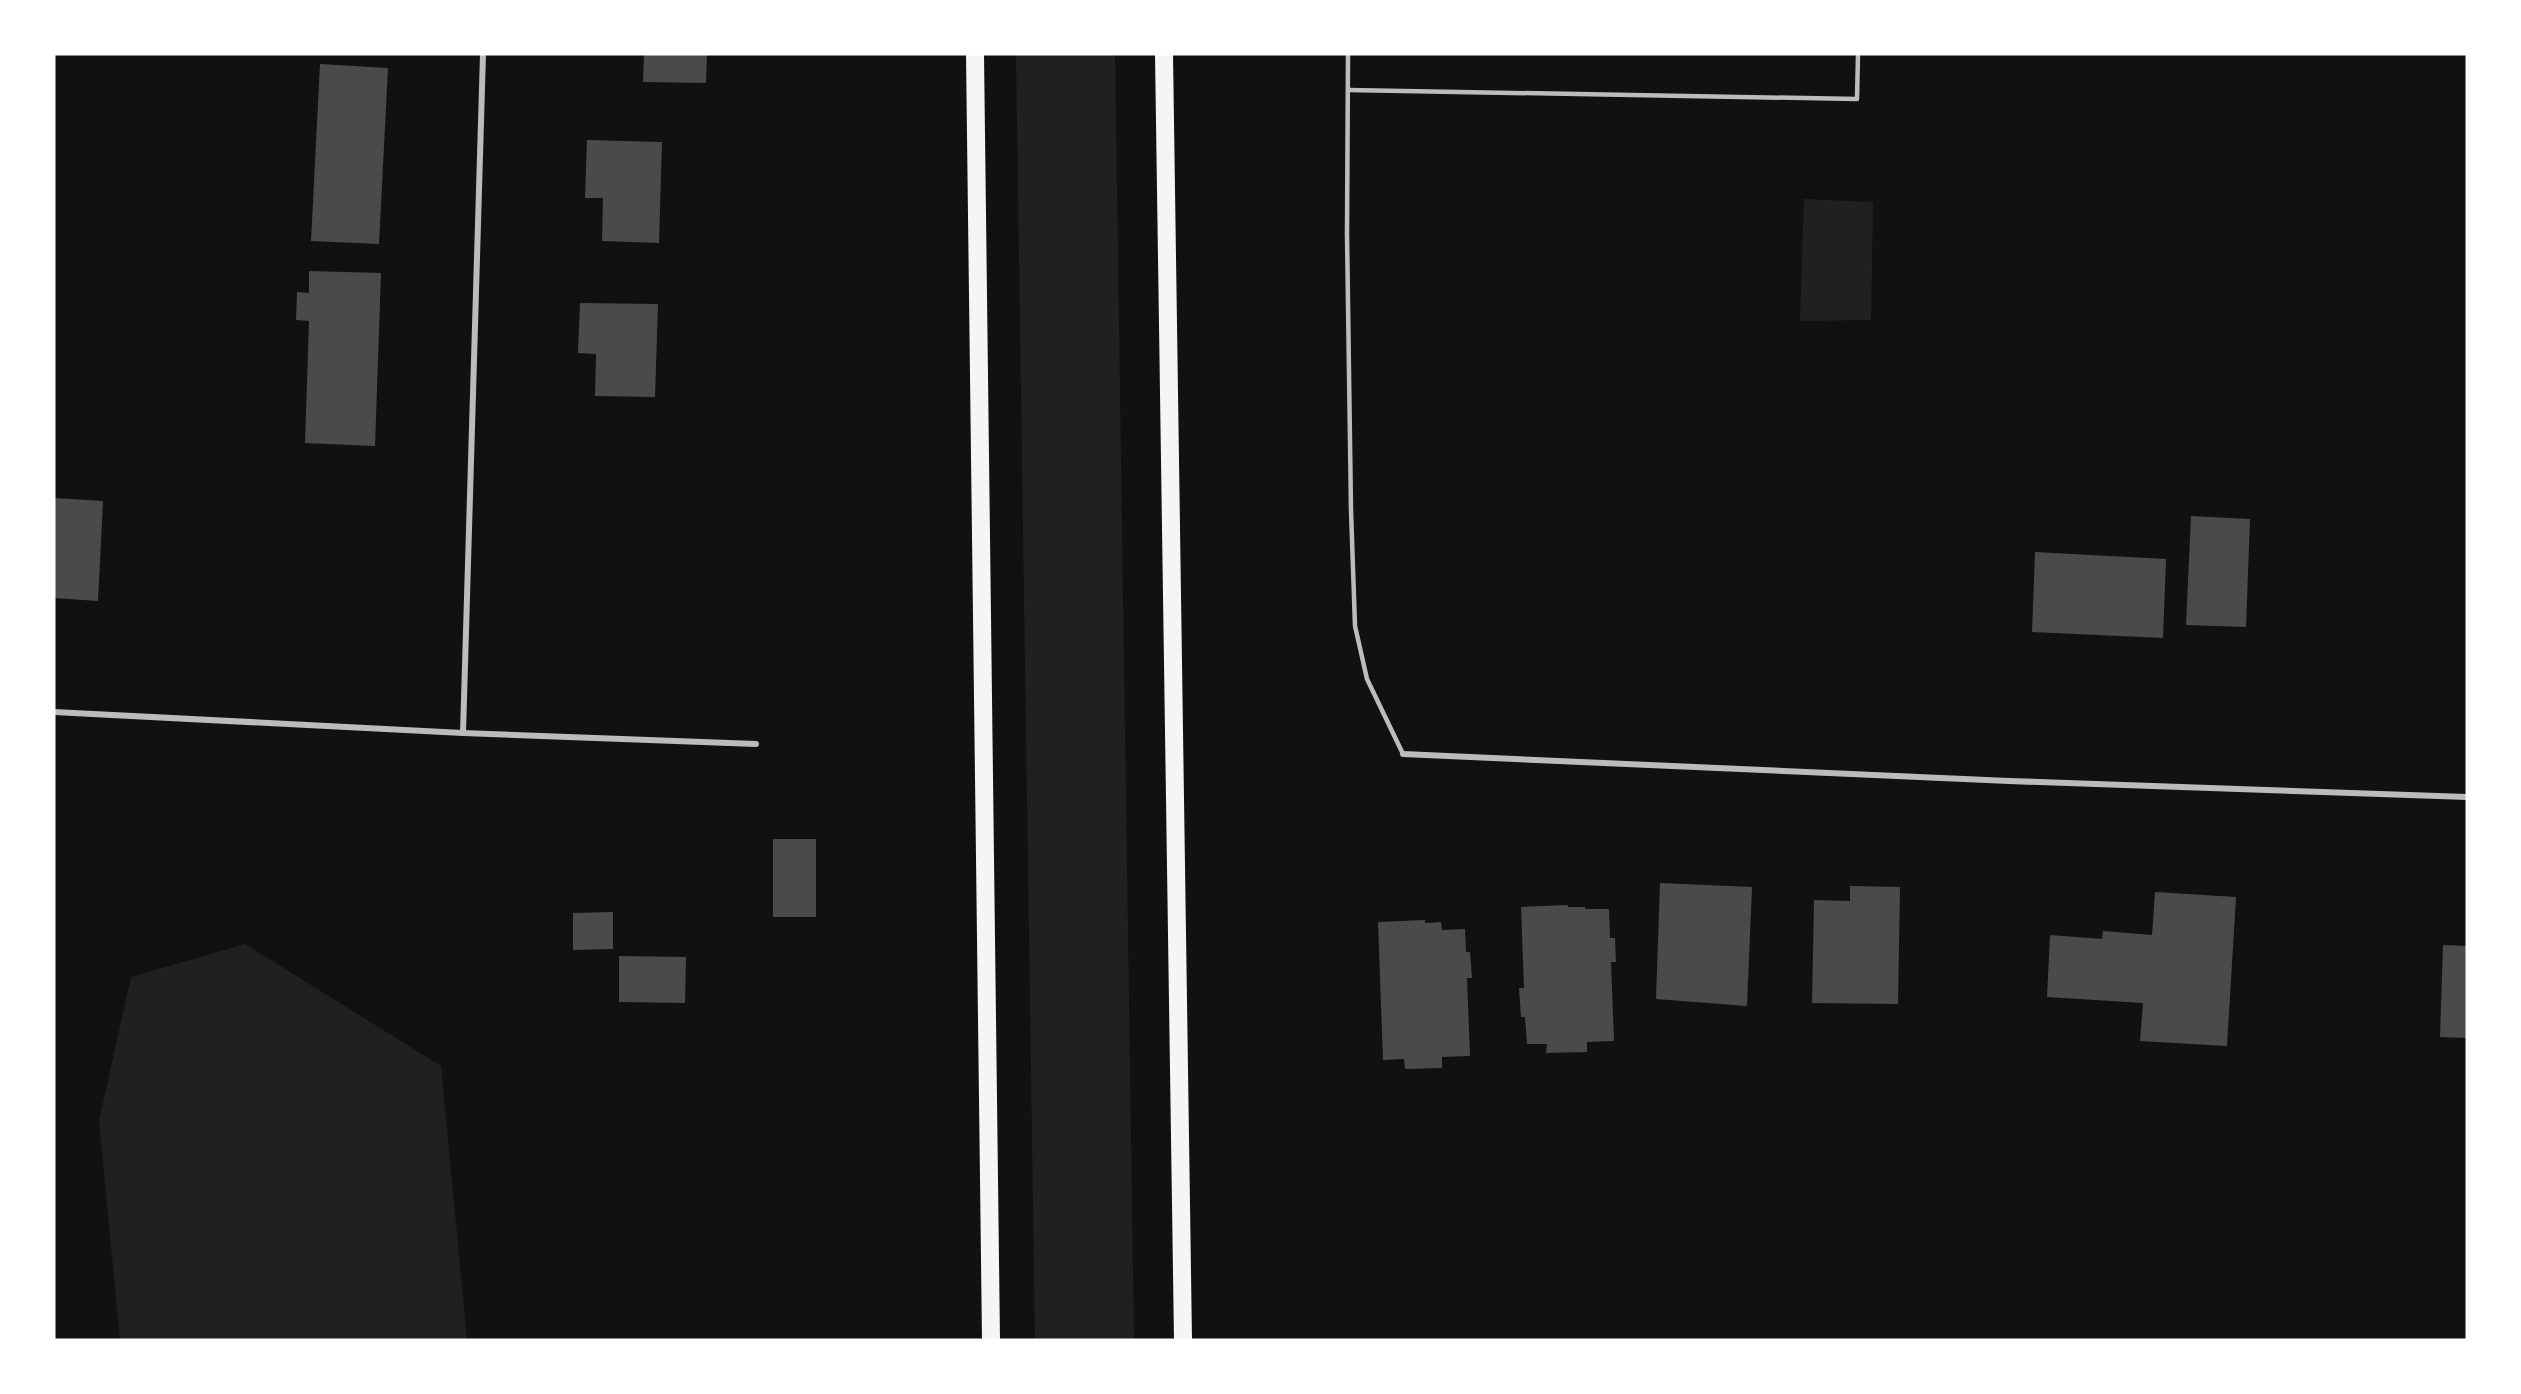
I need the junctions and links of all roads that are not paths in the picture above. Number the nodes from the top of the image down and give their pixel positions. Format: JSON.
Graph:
{"nodes":[{"id":1,"x":483,"y":54,"type":"edge"},
{"id":2,"x":975,"y":54,"type":"edge"},
{"id":3,"x":1164,"y":54,"type":"edge"},
{"id":4,"x":1348,"y":54,"type":"edge"},
{"id":5,"x":1858,"y":54,"type":"edge"},
{"id":6,"x":1347,"y":90,"type":"junction"},
{"id":7,"x":54,"y":712,"type":"edge"},
{"id":8,"x":463,"y":733,"type":"junction"},
{"id":9,"x":756,"y":744,"type":"dead end"},
{"id":10,"x":1403,"y":753,"type":"joint"},
{"id":11,"x":2467,"y":797,"type":"edge"},
{"id":12,"x":991,"y":1340,"type":"edge"},
{"id":13,"x":1183,"y":1340,"type":"edge"}],
"edges":[{"from":1,"to":8,"type":"street"},
{"from":2,"to":12,"type":"highway"},
{"from":3,"to":13,"type":"highway"},
{"from":4,"to":6,"type":"lane"},
{"from":5,"to":6,"type":"lane"},
{"from":6,"to":10,"type":"lane"},
{"from":7,"to":8,"type":"street"},
{"from":8,"to":9,"type":"street"},
{"from":10,"to":11,"type":"street"}]}
